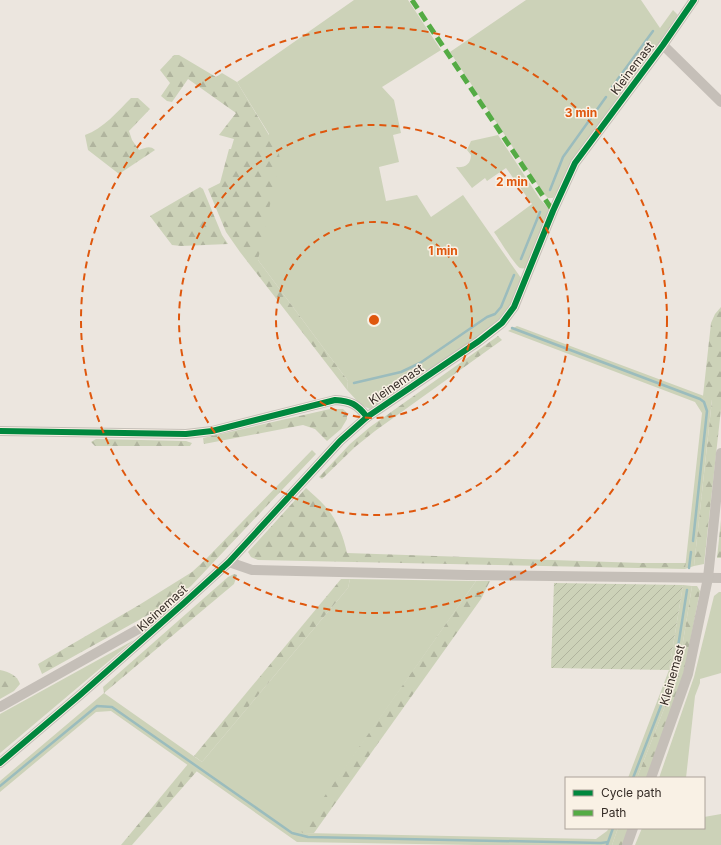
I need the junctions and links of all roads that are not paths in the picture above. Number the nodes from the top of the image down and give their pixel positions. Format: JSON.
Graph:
{"nodes":[{"id":1,"x":694,"y":0,"type":"edge"},
{"id":2,"x":663,"y":45,"type":"junction"},
{"id":3,"x":721,"y":102,"type":"edge"},
{"id":4,"x":367,"y":417,"type":"junction"},
{"id":5,"x":0,"y":431,"type":"edge"},
{"id":6,"x":721,"y":454,"type":"edge"},
{"id":7,"x":229,"y":562,"type":"junction"},
{"id":8,"x":708,"y":578,"type":"junction"},
{"id":9,"x":721,"y":578,"type":"edge"},
{"id":10,"x":184,"y":604,"type":"junction"},
{"id":11,"x":0,"y":707,"type":"edge"},
{"id":12,"x":0,"y":762,"type":"edge"},
{"id":13,"x":651,"y":777,"type":"edge"},
{"id":14,"x":633,"y":829,"type":"edge"},
{"id":15,"x":627,"y":845,"type":"edge"}],
"edges":[{"from":1,"to":2,"type":"street","name":"Kleinemast"},
{"from":2,"to":3,"type":"street","name":"Kleinemast"},
{"from":2,"to":4,"type":"street","name":"Kleinemast"},
{"from":4,"to":5,"type":"street"},
{"from":4,"to":7,"type":"street","name":"Kleinemast"},
{"from":6,"to":8,"type":"street","name":"Kleinemast"},
{"from":7,"to":8,"type":"street"},
{"from":7,"to":10,"type":"street","name":"Kleinemast"},
{"from":8,"to":9,"type":"street"},
{"from":8,"to":13,"type":"street","name":"Kleinemast"},
{"from":10,"to":11,"type":"street","name":"Kleinemast"},
{"from":10,"to":12,"type":"street","name":"Kleinemast"},
{"from":14,"to":15,"type":"street"}]}
